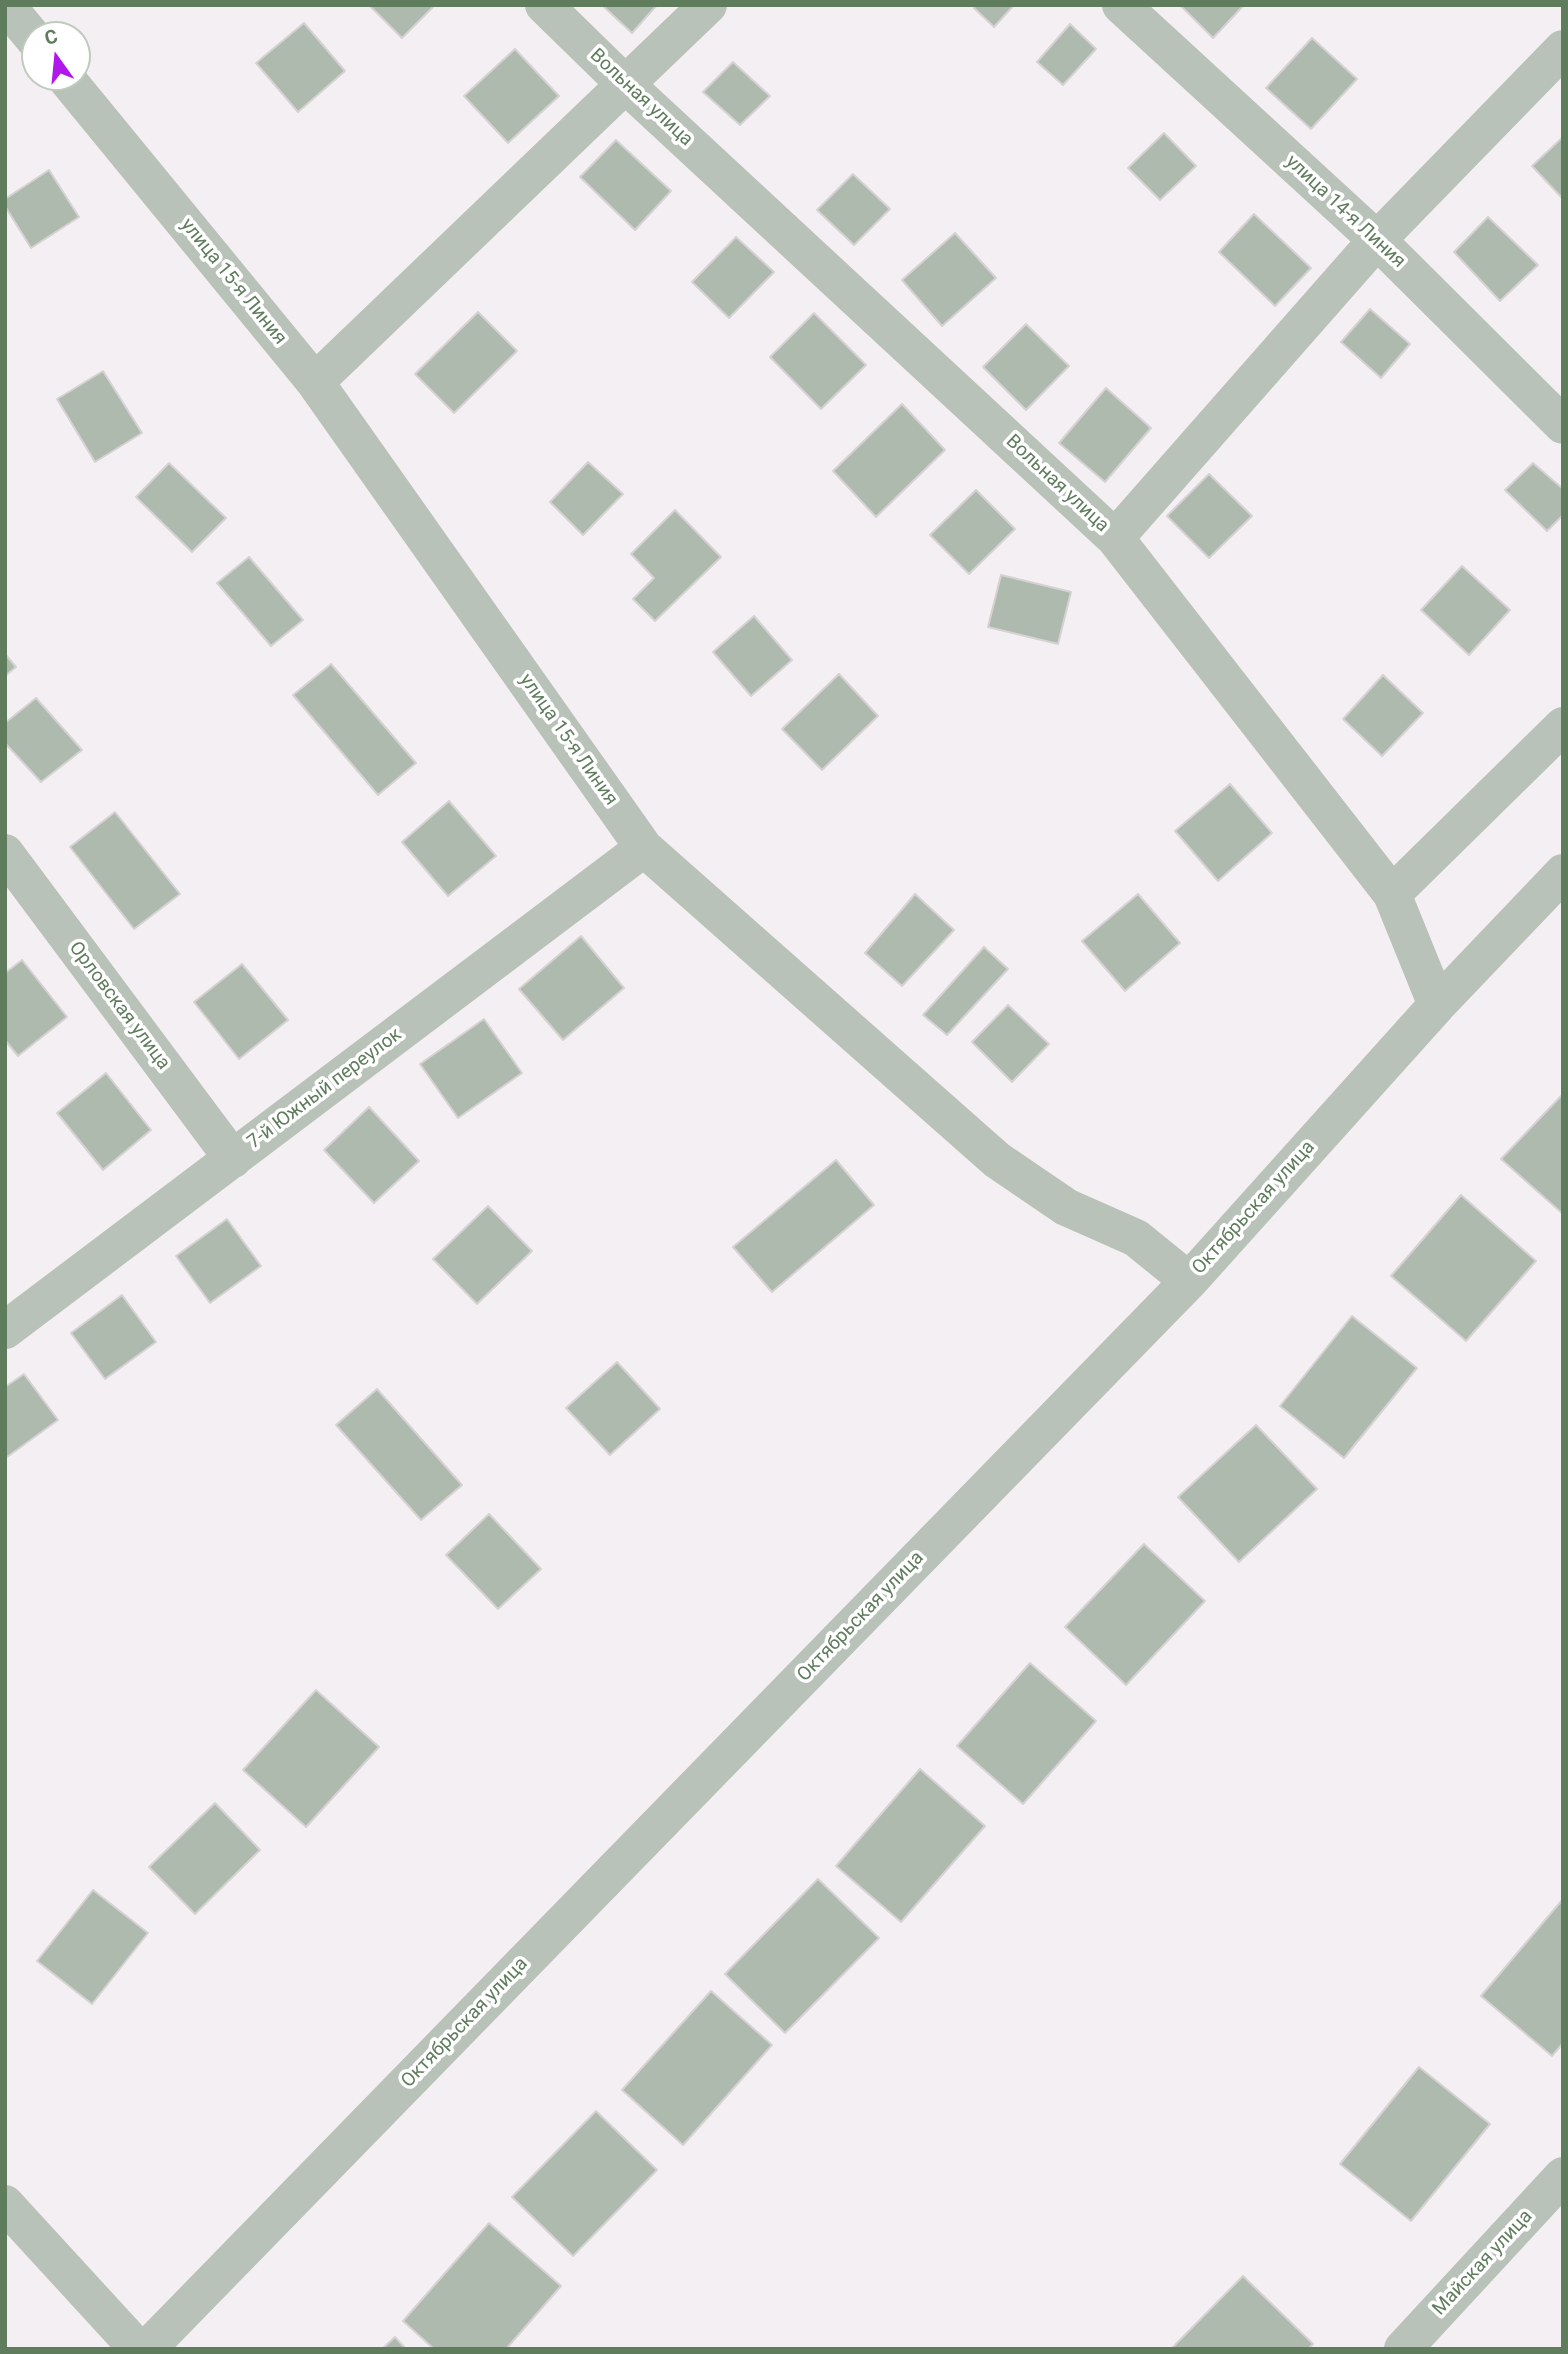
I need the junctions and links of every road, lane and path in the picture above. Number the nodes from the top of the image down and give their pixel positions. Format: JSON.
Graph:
{"nodes":[{"id":1,"x":6,"y":5,"type":"edge"},
{"id":2,"x":544,"y":5,"type":"edge"},
{"id":3,"x":708,"y":5,"type":"edge"},
{"id":4,"x":1121,"y":5,"type":"edge"},
{"id":5,"x":21,"y":23,"type":"edge"},
{"id":6,"x":1563,"y":49,"type":"edge"},
{"id":7,"x":625,"y":84,"type":"junction"},
{"id":8,"x":76,"y":91,"type":"edge"},
{"id":9,"x":1377,"y":240,"type":"junction"},
{"id":10,"x":315,"y":382,"type":"junction"},
{"id":11,"x":1563,"y":425,"type":"edge"},
{"id":12,"x":1115,"y":538,"type":"junction"},
{"id":13,"x":1563,"y":726,"type":"edge"},
{"id":14,"x":644,"y":848,"type":"junction"},
{"id":15,"x":5,"y":853,"type":"edge"},
{"id":16,"x":1563,"y":873,"type":"edge"},
{"id":17,"x":1392,"y":894,"type":"junction"},
{"id":18,"x":1437,"y":1005,"type":"junction"},
{"id":19,"x":233,"y":1159,"type":"junction"},
{"id":20,"x":1189,"y":1281,"type":"junction"},
{"id":21,"x":5,"y":1330,"type":"edge"},
{"id":22,"x":1563,"y":2176,"type":"edge"},
{"id":23,"x":5,"y":2204,"type":"edge"},
{"id":24,"x":138,"y":2349,"type":"edge"},
{"id":25,"x":146,"y":2349,"type":"edge"},
{"id":26,"x":1403,"y":2349,"type":"edge"}],
"edges":[{"from":1,"to":5,"type":"street"},
{"from":2,"to":7,"type":"street","name":"Вольная улица"},
{"from":3,"to":7,"type":"street"},
{"from":4,"to":9,"type":"street","name":"улица 14-я Линия"},
{"from":6,"to":9,"type":"street","name":"Вольная улица"},
{"from":7,"to":10,"type":"street"},
{"from":7,"to":12,"type":"street","name":"Вольная улица"},
{"from":8,"to":10,"type":"street","name":"улица 15-я Линия"},
{"from":9,"to":11,"type":"street","name":"улица 14-я Линия"},
{"from":9,"to":12,"type":"street","name":"Вольная улица"},
{"from":10,"to":14,"type":"street","name":"улица 15-я Линия"},
{"from":12,"to":17,"type":"street"},
{"from":13,"to":17,"type":"street"},
{"from":14,"to":19,"type":"street","name":"7-й Южный переулок"},
{"from":14,"to":20,"type":"street","name":"улица 15-я Линия"},
{"from":15,"to":19,"type":"street","name":"Орловская улица"},
{"from":16,"to":18,"type":"street","name":"Октябрьская улица"},
{"from":17,"to":18,"type":"street"},
{"from":18,"to":20,"type":"street","name":"Октябрьская улица"},
{"from":19,"to":21,"type":"street","name":"7-й Южный переулок"},
{"from":20,"to":25,"type":"street","name":"Октябрьская улица"},
{"from":22,"to":26,"type":"street","name":"Майская улица"},
{"from":23,"to":24,"type":"street"}]}
